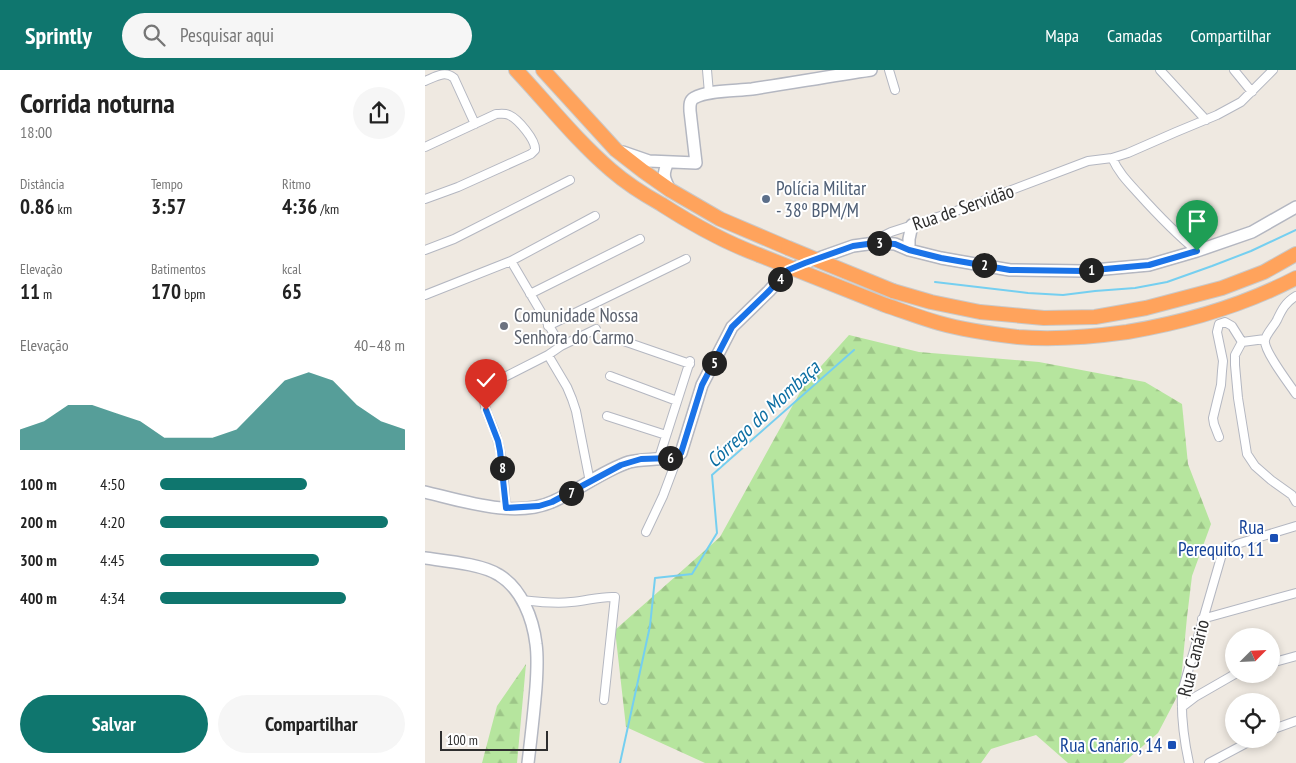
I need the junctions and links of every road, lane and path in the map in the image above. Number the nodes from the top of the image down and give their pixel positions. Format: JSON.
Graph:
{"nodes":[{"id":1,"x":516,"y":70,"type":"edge"},
{"id":2,"x":543,"y":70,"type":"edge"},
{"id":3,"x":707,"y":70,"type":"edge"},
{"id":4,"x":871,"y":70,"type":"edge"},
{"id":5,"x":889,"y":70,"type":"edge"},
{"id":6,"x":1160,"y":70,"type":"edge"},
{"id":7,"x":1234,"y":70,"type":"edge"},
{"id":8,"x":1273,"y":70,"type":"edge"},
{"id":9,"x":425,"y":81,"type":"edge"},
{"id":10,"x":895,"y":90,"type":"dead end"},
{"id":11,"x":1252,"y":92,"type":"junction"},
{"id":12,"x":704,"y":95,"type":"junction"},
{"id":13,"x":1206,"y":120,"type":"junction"},
{"id":14,"x":475,"y":124,"type":"junction"},
{"id":15,"x":425,"y":147,"type":"edge"},
{"id":16,"x":616,"y":150,"type":"junction"},
{"id":17,"x":1113,"y":158,"type":"junction"},
{"id":18,"x":669,"y":162,"type":"junction"},
{"id":19,"x":570,"y":180,"type":"dead end"},
{"id":20,"x":670,"y":190,"type":"junction"},
{"id":21,"x":425,"y":200,"type":"edge"},
{"id":22,"x":1296,"y":207,"type":"edge"},
{"id":23,"x":595,"y":216,"type":"dead end"},
{"id":24,"x":912,"y":225,"type":"junction"},
{"id":25,"x":641,"y":239,"type":"dead end"},
{"id":26,"x":875,"y":243,"type":"junction"},
{"id":27,"x":425,"y":250,"type":"edge"},
{"id":28,"x":909,"y":250,"type":"junction"},
{"id":29,"x":1197,"y":251,"type":"junction"},
{"id":30,"x":1296,"y":254,"type":"edge"},
{"id":31,"x":687,"y":259,"type":"dead end"},
{"id":32,"x":511,"y":262,"type":"junction"},
{"id":33,"x":1296,"y":278,"type":"edge"},
{"id":34,"x":1278,"y":287,"type":"junction"},
{"id":35,"x":530,"y":294,"type":"junction"},
{"id":36,"x":425,"y":295,"type":"edge"},
{"id":37,"x":1296,"y":296,"type":"edge"},
{"id":38,"x":1286,"y":303,"type":"junction"},
{"id":39,"x":548,"y":326,"type":"junction"},
{"id":40,"x":596,"y":329,"type":"dead end"},
{"id":41,"x":612,"y":337,"type":"dead end"},
{"id":42,"x":1265,"y":339,"type":"junction"},
{"id":43,"x":1242,"y":342,"type":"junction"},
{"id":44,"x":561,"y":346,"type":"junction"},
{"id":45,"x":548,"y":355,"type":"junction"},
{"id":46,"x":610,"y":376,"type":"dead end"},
{"id":47,"x":1296,"y":394,"type":"edge"},
{"id":48,"x":677,"y":401,"type":"junction"},
{"id":49,"x":607,"y":416,"type":"dead end"},
{"id":50,"x":666,"y":435,"type":"junction"},
{"id":51,"x":1219,"y":437,"type":"dead end"},
{"id":52,"x":678,"y":456,"type":"junction"},
{"id":53,"x":659,"y":458,"type":"junction"},
{"id":54,"x":590,"y":482,"type":"junction"},
{"id":55,"x":425,"y":492,"type":"edge"},
{"id":56,"x":1296,"y":502,"type":"edge"},
{"id":57,"x":506,"y":508,"type":"junction"},
{"id":58,"x":1296,"y":526,"type":"edge"},
{"id":59,"x":646,"y":532,"type":"dead end"},
{"id":60,"x":425,"y":558,"type":"edge"},
{"id":61,"x":1296,"y":593,"type":"edge"},
{"id":62,"x":523,"y":600,"type":"junction"},
{"id":63,"x":1202,"y":618,"type":"junction"},
{"id":64,"x":1296,"y":656,"type":"edge"},
{"id":65,"x":1280,"y":660,"type":"edge"},
{"id":66,"x":1225,"y":680,"type":"edge"},
{"id":67,"x":605,"y":700,"type":"dead end"},
{"id":68,"x":1182,"y":707,"type":"junction"},
{"id":69,"x":1296,"y":721,"type":"edge"},
{"id":70,"x":1280,"y":727,"type":"edge"},
{"id":71,"x":1237,"y":748,"type":"edge"},
{"id":72,"x":528,"y":763,"type":"edge"},
{"id":73,"x":1189,"y":763,"type":"edge"},
{"id":74,"x":1209,"y":763,"type":"edge"}],
"edges":[{"from":1,"to":34,"type":"highway","bridge":true},
{"from":2,"to":16,"type":"highway"},
{"from":3,"to":12,"type":"street"},
{"from":4,"to":12,"type":"main road"},
{"from":5,"to":10,"type":"street"},
{"from":6,"to":13,"type":"street"},
{"from":7,"to":11,"type":"street"},
{"from":8,"to":11,"type":"street","name":"Rua de Servidão"},
{"from":9,"to":14,"type":"street"},
{"from":11,"to":13,"type":"street","name":"Rua de Servidão"},
{"from":12,"to":18,"type":"main road"},
{"from":13,"to":17,"type":"street","name":"Rua de Servidão"},
{"from":14,"to":15,"type":"street"},
{"from":14,"to":21,"type":"street"},
{"from":16,"to":18,"type":"main road"},
{"from":16,"to":20,"type":"highway"},
{"from":17,"to":24,"type":"street","name":"Rua de Servidão"},
{"from":17,"to":29,"type":"street"},
{"from":18,"to":20,"type":"main road"},
{"from":19,"to":27,"type":"street"},
{"from":20,"to":30,"type":"highway","bridge":true},
{"from":22,"to":29,"type":"main road"},
{"from":23,"to":32,"type":"street"},
{"from":24,"to":26,"type":"street","name":"Rua de Servidão"},
{"from":24,"to":28,"type":"main road"},
{"from":25,"to":35,"type":"street"},
{"from":26,"to":28,"type":"main road"},
{"from":26,"to":52,"type":"main road","name":"Rua de Servidão"},
{"from":28,"to":29,"type":"main road"},
{"from":31,"to":39,"type":"street"},
{"from":32,"to":35,"type":"street"},
{"from":32,"to":36,"type":"street"},
{"from":33,"to":34,"type":"highway"},
{"from":34,"to":38,"type":"street"},
{"from":35,"to":39,"type":"street"},
{"from":37,"to":38,"type":"street"},
{"from":38,"to":42,"type":"street"},
{"from":39,"to":44,"type":"street"},
{"from":40,"to":44,"type":"street"},
{"from":41,"to":48,"type":"street"},
{"from":42,"to":43,"type":"street"},
{"from":42,"to":47,"type":"street"},
{"from":43,"to":51,"type":"street"},
{"from":43,"to":56,"type":"street"},
{"from":44,"to":45,"type":"street"},
{"from":45,"to":54,"type":"street"},
{"from":45,"to":57,"type":"street"},
{"from":46,"to":48,"type":"street"},
{"from":48,"to":50,"type":"street"},
{"from":49,"to":50,"type":"street"},
{"from":50,"to":53,"type":"street"},
{"from":52,"to":53,"type":"main road"},
{"from":52,"to":59,"type":"street"},
{"from":53,"to":54,"type":"main road"},
{"from":54,"to":57,"type":"main road"},
{"from":55,"to":57,"type":"main road"},
{"from":58,"to":63,"type":"street","name":"Rua Canário"},
{"from":60,"to":62,"type":"main road"},
{"from":61,"to":63,"type":"street"},
{"from":62,"to":67,"type":"street"},
{"from":62,"to":72,"type":"main road"},
{"from":63,"to":68,"type":"street","name":"Rua Canário"},
{"from":64,"to":65,"type":"street"},
{"from":66,"to":68,"type":"street"},
{"from":68,"to":73,"type":"street","name":"Rua Canário"},
{"from":69,"to":70,"type":"street"},
{"from":71,"to":74,"type":"street"}]}
